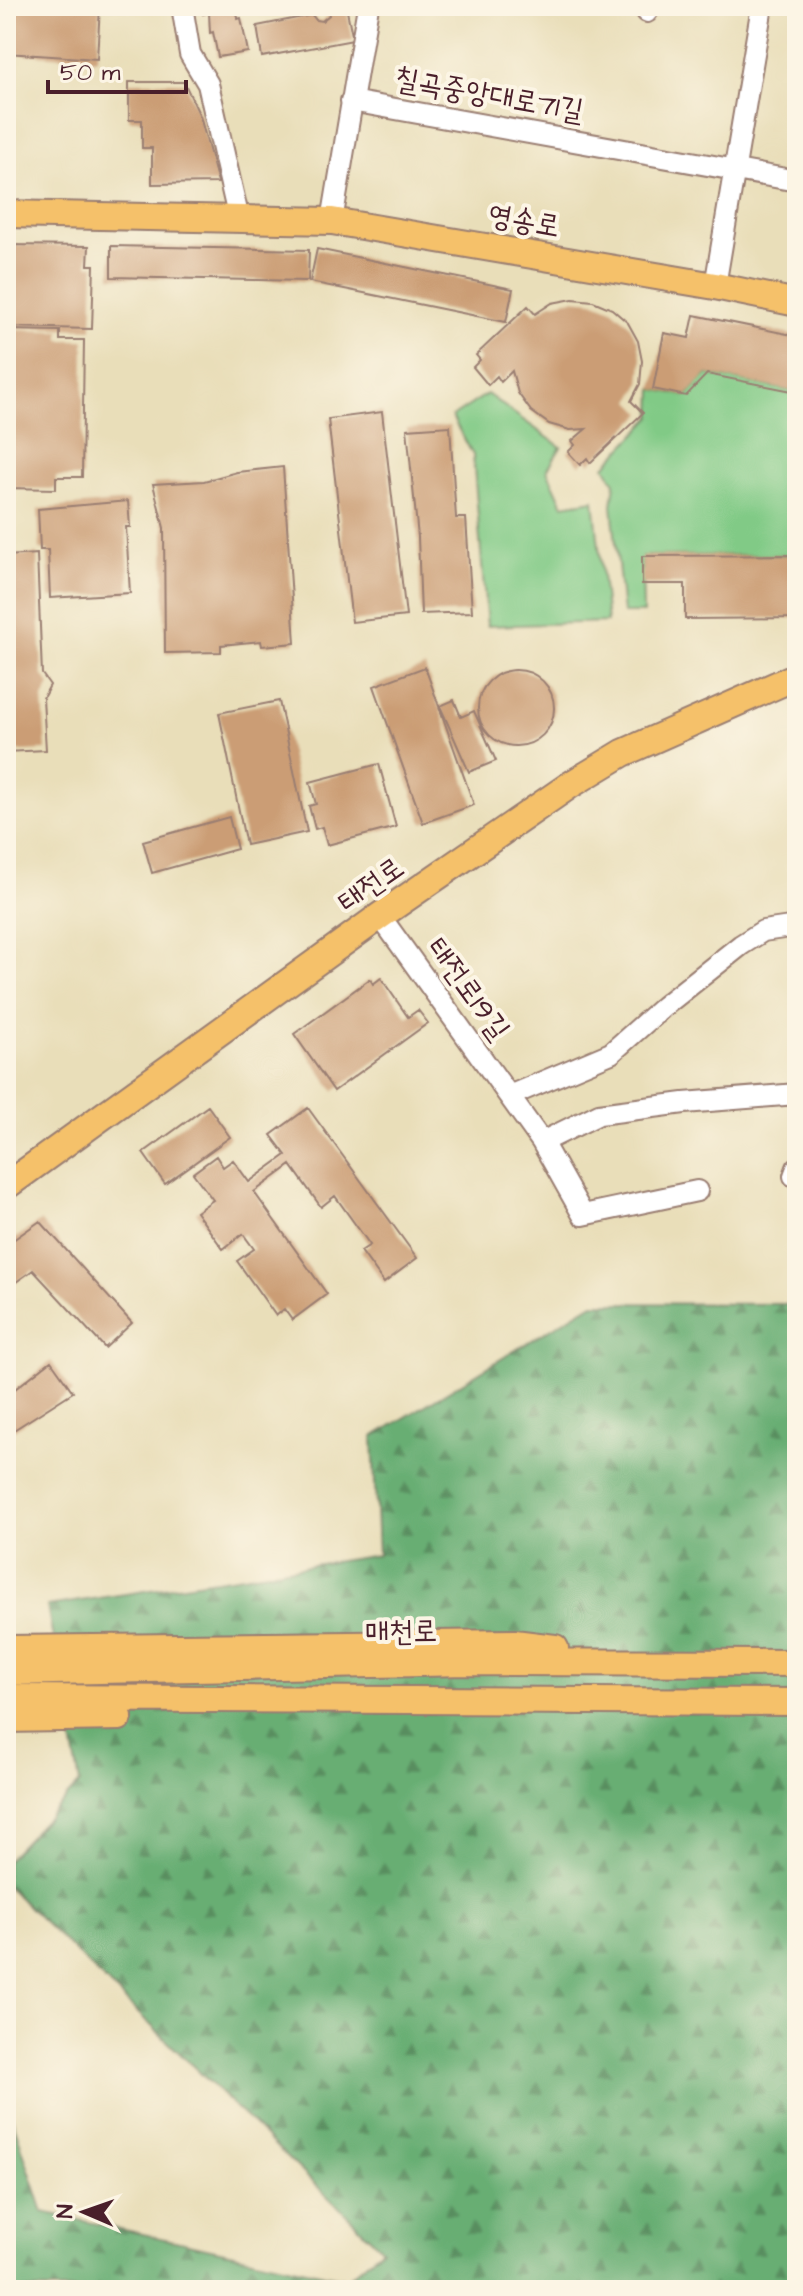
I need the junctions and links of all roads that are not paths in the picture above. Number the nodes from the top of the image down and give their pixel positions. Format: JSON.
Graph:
{"nodes":[{"id":1,"x":182,"y":6,"type":"edge"},
{"id":2,"x":368,"y":6,"type":"edge"},
{"id":3,"x":762,"y":6,"type":"edge"},
{"id":4,"x":351,"y":101,"type":"junction"},
{"id":5,"x":735,"y":171,"type":"junction"},
{"id":6,"x":797,"y":181,"type":"edge"},
{"id":7,"x":6,"y":214,"type":"edge"},
{"id":8,"x":239,"y":220,"type":"junction"},
{"id":9,"x":332,"y":221,"type":"junction"},
{"id":10,"x":715,"y":286,"type":"junction"},
{"id":11,"x":797,"y":303,"type":"edge"},
{"id":12,"x":797,"y":676,"type":"edge"},
{"id":13,"x":380,"y":916,"type":"junction"},
{"id":14,"x":797,"y":926,"type":"edge"},
{"id":15,"x":797,"y":1094,"type":"edge"},
{"id":16,"x":509,"y":1096,"type":"junction"},
{"id":17,"x":542,"y":1142,"type":"junction"},
{"id":18,"x":6,"y":1186,"type":"edge"},
{"id":19,"x":697,"y":1191,"type":"dead end"},
{"id":20,"x":6,"y":1649,"type":"edge"},
{"id":21,"x":690,"y":1663,"type":"junction"},
{"id":22,"x":797,"y":1663,"type":"edge"},
{"id":23,"x":6,"y":1672,"type":"edge"},
{"id":24,"x":6,"y":1698,"type":"edge"},
{"id":25,"x":654,"y":1702,"type":"junction"},
{"id":26,"x":797,"y":1702,"type":"edge"},
{"id":27,"x":6,"y":1719,"type":"edge"}],
"edges":[{"from":1,"to":8,"type":"street"},
{"from":2,"to":4,"type":"street","name":"칠곡중앙대로71길"},
{"from":3,"to":5,"type":"street"},
{"from":4,"to":5,"type":"street","name":"칠곡중앙대로71길"},
{"from":4,"to":9,"type":"street","name":"칠곡중앙대로71길"},
{"from":5,"to":6,"type":"street","name":"칠곡중앙대로71길"},
{"from":5,"to":10,"type":"street"},
{"from":7,"to":8,"type":"main road","name":"영송로"},
{"from":8,"to":9,"type":"main road","name":"영송로"},
{"from":9,"to":10,"type":"main road","name":"영송로"},
{"from":10,"to":11,"type":"main road","name":"영송로"},
{"from":12,"to":13,"type":"main road","name":"태전로"},
{"from":13,"to":16,"type":"street","name":"태전로19길"},
{"from":13,"to":18,"type":"main road","name":"태전로"},
{"from":14,"to":16,"type":"street"},
{"from":15,"to":17,"type":"street"},
{"from":16,"to":17,"type":"street","name":"태전로19길"},
{"from":17,"to":19,"type":"street","name":"태전로19길"},
{"from":20,"to":21,"type":"main road"},
{"from":21,"to":22,"type":"main road","name":"매천로"},
{"from":21,"to":23,"type":"main road","name":"매천로"},
{"from":24,"to":25,"type":"main road"},
{"from":25,"to":26,"type":"main road"},
{"from":25,"to":27,"type":"main road"}]}
